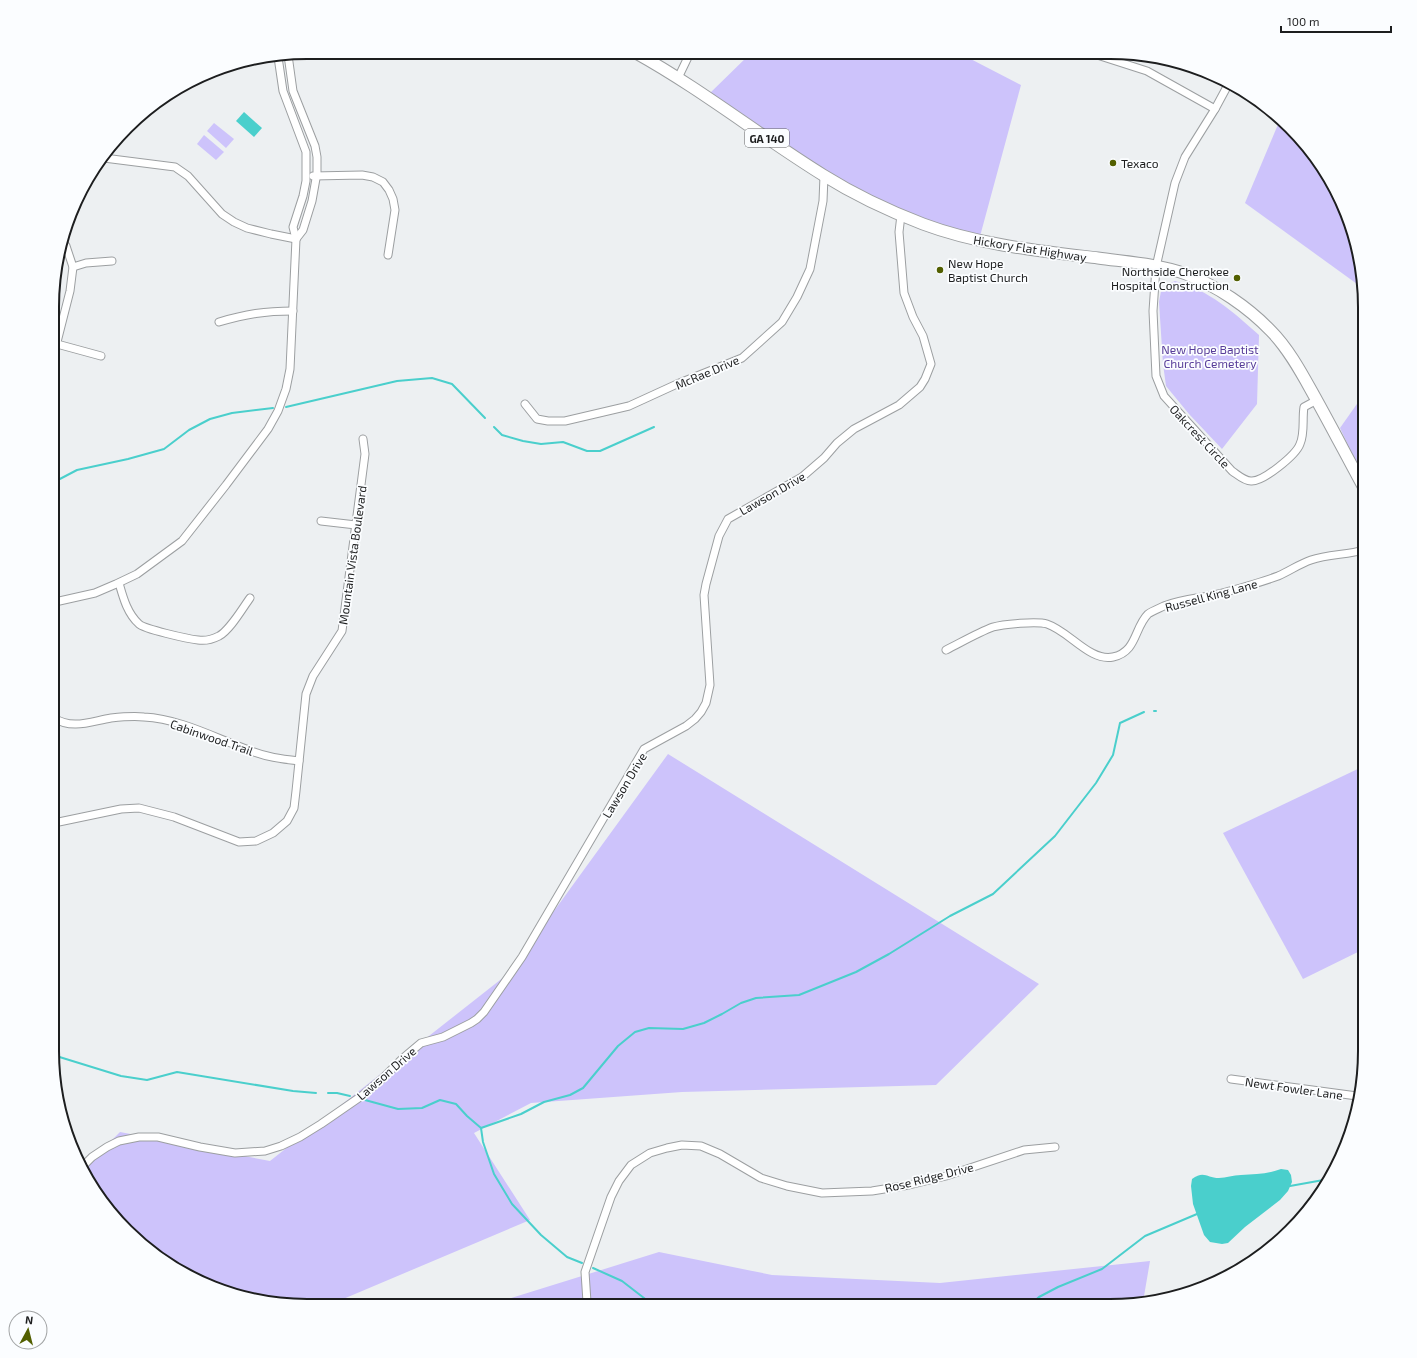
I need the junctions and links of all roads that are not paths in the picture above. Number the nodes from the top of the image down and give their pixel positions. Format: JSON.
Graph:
{"nodes":[{"id":1,"x":646,"y":59,"type":"edge"},
{"id":2,"x":687,"y":59,"type":"edge"},
{"id":3,"x":1109,"y":59,"type":"edge"},
{"id":4,"x":289,"y":60,"type":"edge"},
{"id":5,"x":279,"y":61,"type":"edge"},
{"id":6,"x":678,"y":78,"type":"junction"},
{"id":7,"x":1226,"y":88,"type":"edge"},
{"id":8,"x":1215,"y":109,"type":"junction"},
{"id":9,"x":108,"y":159,"type":"edge"},
{"id":10,"x":306,"y":175,"type":"junction"},
{"id":11,"x":316,"y":176,"type":"junction"},
{"id":12,"x":824,"y":176,"type":"junction"},
{"id":13,"x":901,"y":215,"type":"junction"},
{"id":14,"x":296,"y":239,"type":"junction"},
{"id":15,"x":66,"y":247,"type":"edge"},
{"id":16,"x":388,"y":255,"type":"dead end"},
{"id":17,"x":112,"y":261,"type":"dead end"},
{"id":18,"x":73,"y":267,"type":"junction"},
{"id":19,"x":1156,"y":267,"type":"junction"},
{"id":20,"x":293,"y":310,"type":"junction"},
{"id":21,"x":219,"y":322,"type":"dead end"},
{"id":22,"x":59,"y":337,"type":"edge"},
{"id":23,"x":59,"y":346,"type":"edge"},
{"id":24,"x":101,"y":356,"type":"dead end"},
{"id":25,"x":1317,"y":400,"type":"junction"},
{"id":26,"x":525,"y":404,"type":"dead end"},
{"id":27,"x":363,"y":439,"type":"dead end"},
{"id":28,"x":1358,"y":477,"type":"edge"},
{"id":29,"x":321,"y":521,"type":"dead end"},
{"id":30,"x":356,"y":525,"type":"junction"},
{"id":31,"x":1358,"y":552,"type":"edge"},
{"id":32,"x":119,"y":583,"type":"junction"},
{"id":33,"x":250,"y":598,"type":"dead end"},
{"id":34,"x":59,"y":601,"type":"edge"},
{"id":35,"x":946,"y":650,"type":"dead end"},
{"id":36,"x":59,"y":720,"type":"edge"},
{"id":37,"x":299,"y":761,"type":"junction"},
{"id":38,"x":59,"y":822,"type":"edge"},
{"id":39,"x":1231,"y":1079,"type":"dead end"},
{"id":40,"x":1354,"y":1096,"type":"edge"},
{"id":41,"x":1055,"y":1147,"type":"dead end"},
{"id":42,"x":86,"y":1163,"type":"edge"},
{"id":43,"x":587,"y":1299,"type":"edge"}],
"edges":[{"from":1,"to":6,"type":"main road","name":"Hickory Flat Highway","number":"GA 140"},
{"from":2,"to":6,"type":"street"},
{"from":3,"to":8,"type":"street"},
{"from":4,"to":11,"type":"street"},
{"from":5,"to":10,"type":"street"},
{"from":6,"to":12,"type":"main road","name":"Hickory Flat Highway","number":"GA 140"},
{"from":7,"to":8,"type":"street"},
{"from":8,"to":19,"type":"street"},
{"from":9,"to":14,"type":"street"},
{"from":10,"to":11,"type":"street"},
{"from":10,"to":14,"type":"street"},
{"from":11,"to":14,"type":"street"},
{"from":11,"to":16,"type":"street"},
{"from":12,"to":13,"type":"main road","name":"Hickory Flat Highway","number":"GA 140"},
{"from":12,"to":26,"type":"street","name":"McRae Drive"},
{"from":13,"to":19,"type":"main road","name":"Hickory Flat Highway","number":"GA 140"},
{"from":13,"to":42,"type":"street","name":"Lawson Drive"},
{"from":14,"to":20,"type":"street"},
{"from":15,"to":18,"type":"street"},
{"from":17,"to":18,"type":"street"},
{"from":18,"to":22,"type":"street"},
{"from":19,"to":25,"type":"main road","name":"Hickory Flat Highway","number":"GA 140"},
{"from":19,"to":25,"type":"street","name":"Oakcrest Circle"},
{"from":20,"to":21,"type":"street"},
{"from":20,"to":32,"type":"street"},
{"from":23,"to":24,"type":"street"},
{"from":25,"to":28,"type":"main road","name":"Hickory Flat Highway","number":"GA 140"},
{"from":27,"to":30,"type":"street","name":"Mountain Vista Boulevard"},
{"from":29,"to":30,"type":"street"},
{"from":30,"to":37,"type":"street","name":"Mountain Vista Boulevard"},
{"from":31,"to":35,"type":"street","name":"Russell King Lane"},
{"from":32,"to":33,"type":"street"},
{"from":32,"to":34,"type":"street"},
{"from":36,"to":37,"type":"street","name":"Cabinwood Trail"},
{"from":37,"to":38,"type":"street","name":"Mountain Vista Boulevard"},
{"from":39,"to":40,"type":"street","name":"Newt Fowler Lane"},
{"from":41,"to":43,"type":"street","name":"Rose Ridge Drive"}]}
